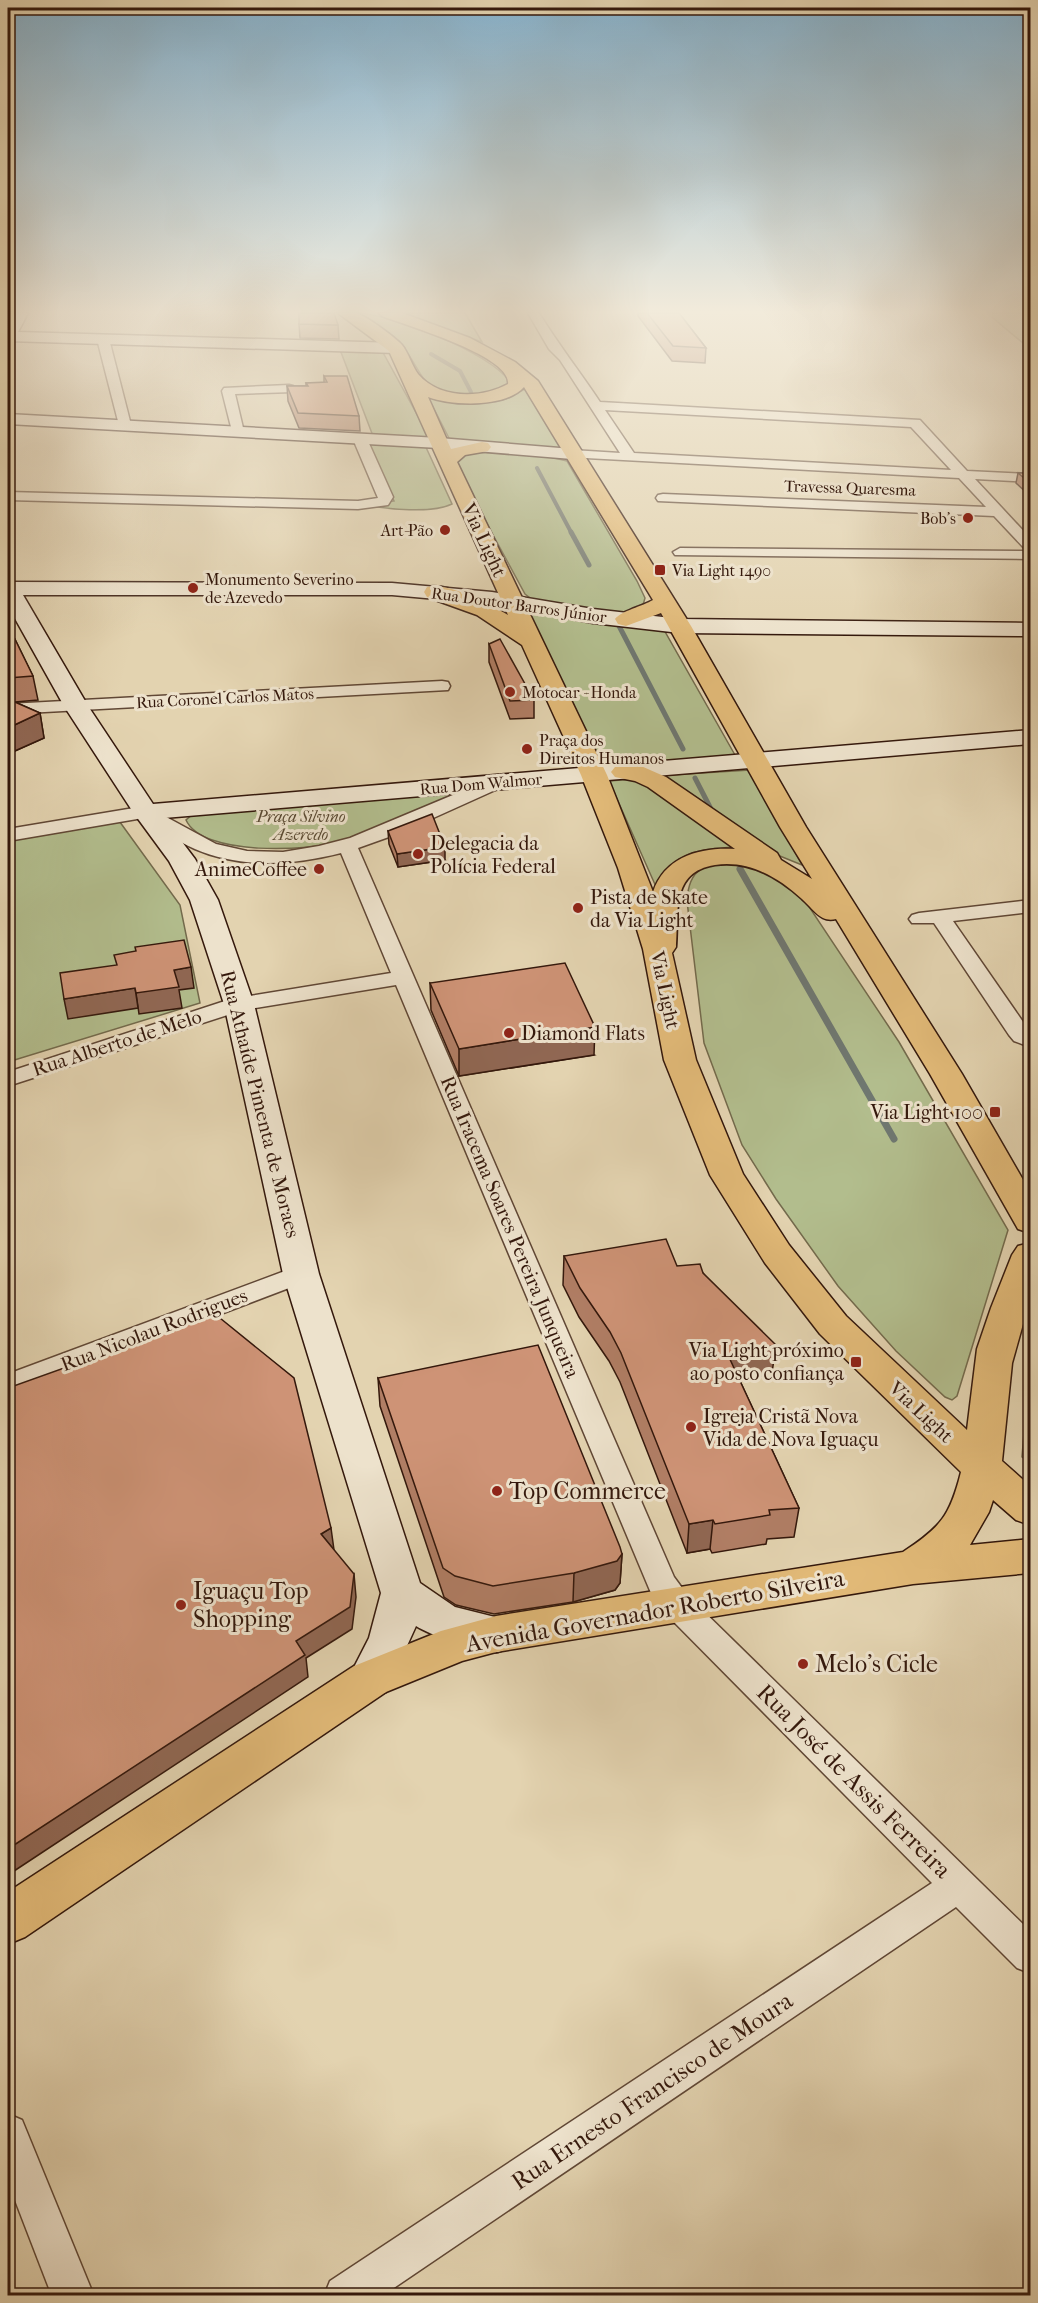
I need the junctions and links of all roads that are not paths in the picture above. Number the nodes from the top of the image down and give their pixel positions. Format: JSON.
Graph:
{"nodes":[{"id":1,"x":37,"y":420,"type":"edge"},
{"id":2,"x":124,"y":420,"type":"edge"},
{"id":3,"x":235,"y":420,"type":"edge"},
{"id":4,"x":429,"y":420,"type":"edge"},
{"id":5,"x":553,"y":420,"type":"edge"},
{"id":6,"x":607,"y":420,"type":"edge"},
{"id":7,"x":868,"y":420,"type":"edge"},
{"id":8,"x":125,"y":425,"type":"junction"},
{"id":9,"x":238,"y":432,"type":"junction"},
{"id":10,"x":360,"y":439,"type":"junction"},
{"id":11,"x":443,"y":452,"type":"junction"},
{"id":12,"x":572,"y":454,"type":"junction"},
{"id":13,"x":630,"y":456,"type":"junction"},
{"id":14,"x":963,"y":474,"type":"junction"},
{"id":15,"x":1030,"y":478,"type":"edge"},
{"id":16,"x":8,"y":496,"type":"edge"},
{"id":17,"x":663,"y":498,"type":"dead end"},
{"id":18,"x":998,"y":512,"type":"junction"},
{"id":19,"x":1030,"y":546,"type":"edge"},
{"id":20,"x":680,"y":552,"type":"dead end"},
{"id":21,"x":1030,"y":555,"type":"edge"},
{"id":22,"x":8,"y":589,"type":"edge"},
{"id":23,"x":435,"y":592,"type":"junction"},
{"id":24,"x":518,"y":600,"type":"junction"},
{"id":25,"x":664,"y":602,"type":"junction"},
{"id":26,"x":626,"y":619,"type":"junction"},
{"id":27,"x":680,"y":626,"type":"junction"},
{"id":28,"x":1030,"y":629,"type":"edge"},
{"id":29,"x":531,"y":642,"type":"junction"},
{"id":30,"x":442,"y":686,"type":"dead end"},
{"id":31,"x":76,"y":706,"type":"junction"},
{"id":32,"x":8,"y":709,"type":"edge"},
{"id":33,"x":1030,"y":737,"type":"edge"},
{"id":34,"x":756,"y":761,"type":"junction"},
{"id":35,"x":609,"y":773,"type":"junction"},
{"id":36,"x":496,"y":783,"type":"junction"},
{"id":37,"x":146,"y":812,"type":"junction"},
{"id":38,"x":8,"y":836,"type":"edge"},
{"id":39,"x":348,"y":847,"type":"junction"},
{"id":40,"x":789,"y":874,"type":"junction"},
{"id":41,"x":1030,"y":906,"type":"edge"},
{"id":42,"x":660,"y":966,"type":"junction"},
{"id":43,"x":886,"y":976,"type":"junction"},
{"id":44,"x":405,"y":977,"type":"junction"},
{"id":45,"x":239,"y":1004,"type":"junction"},
{"id":46,"x":1030,"y":1040,"type":"edge"},
{"id":47,"x":8,"y":1079,"type":"edge"},
{"id":48,"x":996,"y":1158,"type":"junction"},
{"id":49,"x":1030,"y":1194,"type":"edge"},
{"id":50,"x":1030,"y":1221,"type":"edge"},
{"id":51,"x":1030,"y":1255,"type":"edge"},
{"id":52,"x":301,"y":1274,"type":"junction"},
{"id":53,"x":8,"y":1385,"type":"edge"},
{"id":54,"x":981,"y":1465,"type":"junction"},
{"id":55,"x":1030,"y":1509,"type":"edge"},
{"id":56,"x":1030,"y":1556,"type":"edge"},
{"id":57,"x":913,"y":1567,"type":"junction"},
{"id":58,"x":402,"y":1593,"type":"junction"},
{"id":59,"x":677,"y":1605,"type":"junction"},
{"id":60,"x":496,"y":1634,"type":"junction"},
{"id":61,"x":370,"y":1679,"type":"junction"},
{"id":62,"x":959,"y":1885,"type":"junction"},
{"id":63,"x":8,"y":1920,"type":"edge"},
{"id":64,"x":1030,"y":1956,"type":"edge"},
{"id":65,"x":8,"y":2133,"type":"edge"},
{"id":66,"x":73,"y":2295,"type":"edge"},
{"id":67,"x":345,"y":2295,"type":"edge"}],
"edges":[{"from":1,"to":8,"type":"main road"},
{"from":2,"to":8,"type":"street"},
{"from":3,"to":9,"type":"street"},
{"from":4,"to":11,"type":"main road","name":"Via Light"},
{"from":5,"to":12,"type":"main road"},
{"from":6,"to":13,"type":"street"},
{"from":7,"to":14,"type":"street"},
{"from":8,"to":9,"type":"main road"},
{"from":9,"to":10,"type":"main road"},
{"from":10,"to":11,"type":"main road"},
{"from":10,"to":16,"type":"street"},
{"from":11,"to":12,"type":"main road"},
{"from":11,"to":24,"type":"main road","name":"Via Light"},
{"from":12,"to":13,"type":"street"},
{"from":12,"to":25,"type":"main road"},
{"from":13,"to":14,"type":"street"},
{"from":14,"to":15,"type":"street"},
{"from":14,"to":18,"type":"street"},
{"from":17,"to":18,"type":"street","name":"Travessa Quaresma"},
{"from":18,"to":19,"type":"street"},
{"from":20,"to":21,"type":"street"},
{"from":22,"to":23,"type":"main road","name":"Rua Doutor Barros Júnior"},
{"from":22,"to":31,"type":"main road","name":"Rua Athaíde Pimenta de Moraes"},
{"from":23,"to":24,"type":"main road","name":"Rua Doutor Barros Júnior"},
{"from":23,"to":29,"type":"main road"},
{"from":24,"to":26,"type":"main road","name":"Rua Doutor Barros Júnior"},
{"from":24,"to":29,"type":"main road","name":"Via Light"},
{"from":25,"to":26,"type":"main road"},
{"from":25,"to":27,"type":"main road"},
{"from":26,"to":27,"type":"main road","name":"Rua Doutor Barros Júnior"},
{"from":27,"to":28,"type":"main road","name":"Rua Doutor Barros Júnior"},
{"from":27,"to":34,"type":"main road"},
{"from":29,"to":35,"type":"main road","name":"Via Light"},
{"from":30,"to":31,"type":"street","name":"Rua Coronel Carlos Matos"},
{"from":31,"to":32,"type":"street","name":"Rua Coronel Carlos Matos"},
{"from":31,"to":37,"type":"main road","name":"Rua Athaíde Pimenta de Moraes"},
{"from":33,"to":34,"type":"main road","name":"Rua Dom Walmor"},
{"from":34,"to":35,"type":"main road","name":"Rua Dom Walmor"},
{"from":34,"to":43,"type":"main road"},
{"from":35,"to":36,"type":"main road","name":"Rua Dom Walmor"},
{"from":35,"to":40,"type":"main road"},
{"from":35,"to":42,"type":"main road","name":"Via Light"},
{"from":36,"to":37,"type":"main road","name":"Rua Dom Walmor"},
{"from":36,"to":39,"type":"street"},
{"from":37,"to":38,"type":"street"},
{"from":37,"to":39,"type":"street"},
{"from":37,"to":45,"type":"main road","name":"Rua Athaíde Pimenta de Moraes"},
{"from":39,"to":44,"type":"street","name":"Rua Iracema Soares Pereira Junqueira"},
{"from":40,"to":42,"type":"main road"},
{"from":40,"to":43,"type":"main road"},
{"from":41,"to":46,"type":"street"},
{"from":42,"to":54,"type":"main road","name":"Via Light"},
{"from":43,"to":48,"type":"main road"},
{"from":44,"to":45,"type":"street","name":"Rua Alberto de Melo"},
{"from":44,"to":59,"type":"street","name":"Rua Iracema Soares Pereira Junqueira"},
{"from":45,"to":47,"type":"street","name":"Rua Alberto de Melo"},
{"from":45,"to":52,"type":"main road","name":"Rua Athaíde Pimenta de Moraes"},
{"from":48,"to":49,"type":"main road"},
{"from":48,"to":50,"type":"main road"},
{"from":51,"to":54,"type":"main road","name":"Avenida Governador Roberto Silveira"},
{"from":52,"to":53,"type":"street","name":"Rua Nicolau Rodrigues"},
{"from":52,"to":58,"type":"main road","name":"Rua Athaíde Pimenta de Moraes"},
{"from":54,"to":55,"type":"main road","name":"Via Light"},
{"from":54,"to":57,"type":"main road","name":"Avenida Governador Roberto Silveira"},
{"from":56,"to":57,"type":"main road","name":"Avenida Governador Roberto Silveira"},
{"from":57,"to":59,"type":"main road","name":"Avenida Governador Roberto Silveira"},
{"from":58,"to":60,"type":"main road"},
{"from":58,"to":61,"type":"main road","name":"Rua Athaíde Pimenta de Moraes"},
{"from":59,"to":60,"type":"main road","name":"Avenida Governador Roberto Silveira"},
{"from":59,"to":62,"type":"street","name":"Rua José de Assis Ferreira"},
{"from":60,"to":61,"type":"main road","name":"Avenida Governador Roberto Silveira"},
{"from":61,"to":63,"type":"main road","name":"Avenida Governador Roberto Silveira"},
{"from":62,"to":64,"type":"street","name":"Rua José de Assis Ferreira"},
{"from":62,"to":67,"type":"street","name":"Rua Ernesto Francisco de Moura"},
{"from":65,"to":66,"type":"street"}]}
